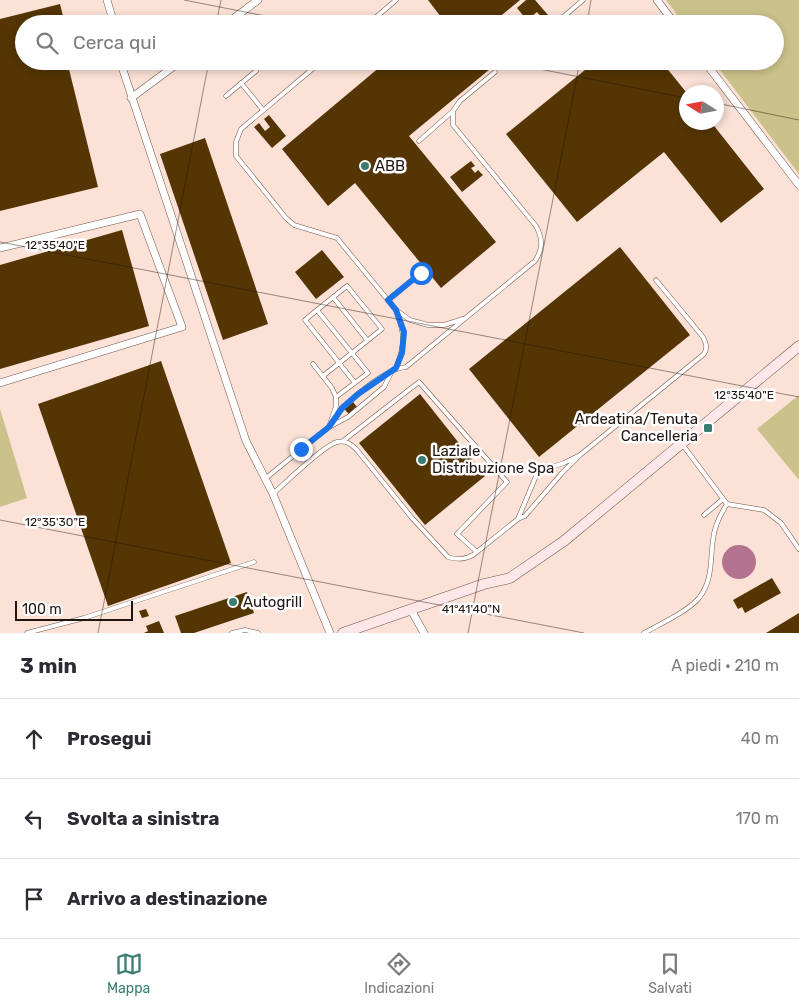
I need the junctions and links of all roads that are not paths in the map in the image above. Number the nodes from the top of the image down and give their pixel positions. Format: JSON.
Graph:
{"nodes":[{"id":1,"x":108,"y":0,"type":"edge"},
{"id":2,"x":258,"y":0,"type":"edge"},
{"id":3,"x":396,"y":0,"type":"edge"},
{"id":4,"x":584,"y":0,"type":"edge"},
{"id":5,"x":657,"y":0,"type":"edge"},
{"id":6,"x":112,"y":15,"type":"edge"},
{"id":7,"x":238,"y":15,"type":"edge"},
{"id":8,"x":378,"y":15,"type":"edge"},
{"id":9,"x":566,"y":15,"type":"edge"},
{"id":10,"x":668,"y":15,"type":"edge"},
{"id":11,"x":123,"y":70,"type":"edge"},
{"id":12,"x":168,"y":70,"type":"edge"},
{"id":13,"x":256,"y":70,"type":"dead end"},
{"id":14,"x":311,"y":70,"type":"edge"},
{"id":15,"x":711,"y":70,"type":"edge"},
{"id":16,"x":495,"y":72,"type":"dead end"},
{"id":17,"x":241,"y":83,"type":"junction"},
{"id":18,"x":226,"y":96,"type":"dead end"},
{"id":19,"x":132,"y":98,"type":"junction"},
{"id":20,"x":263,"y":110,"type":"junction"},
{"id":21,"x":452,"y":111,"type":"junction"},
{"id":22,"x":445,"y":120,"type":"junction"},
{"id":23,"x":453,"y":125,"type":"junction"},
{"id":24,"x":419,"y":142,"type":"dead end"},
{"id":25,"x":799,"y":185,"type":"edge"},
{"id":26,"x":0,"y":248,"type":"edge"},
{"id":27,"x":421,"y":273,"type":"dead end"},
{"id":28,"x":656,"y":280,"type":"dead end"},
{"id":29,"x":333,"y":297,"type":"junction"},
{"id":30,"x":388,"y":300,"type":"junction"},
{"id":31,"x":317,"y":310,"type":"junction"},
{"id":32,"x":396,"y":310,"type":"junction"},
{"id":33,"x":465,"y":318,"type":"junction"},
{"id":34,"x":367,"y":340,"type":"junction"},
{"id":35,"x":799,"y":346,"type":"edge"},
{"id":36,"x":352,"y":353,"type":"junction"},
{"id":37,"x":339,"y":363,"type":"junction"},
{"id":38,"x":313,"y":364,"type":"dead end"},
{"id":39,"x":396,"y":368,"type":"junction"},
{"id":40,"x":392,"y":372,"type":"junction"},
{"id":41,"x":323,"y":376,"type":"junction"},
{"id":42,"x":0,"y":382,"type":"edge"},
{"id":43,"x":355,"y":383,"type":"junction"},
{"id":44,"x":336,"y":397,"type":"junction"},
{"id":45,"x":329,"y":427,"type":"junction"},
{"id":46,"x":343,"y":441,"type":"junction"},
{"id":47,"x":682,"y":444,"type":"junction"},
{"id":48,"x":580,"y":456,"type":"junction"},
{"id":49,"x":266,"y":478,"type":"junction"},
{"id":50,"x":273,"y":494,"type":"junction"},
{"id":51,"x":723,"y":499,"type":"junction"},
{"id":52,"x":727,"y":504,"type":"junction"},
{"id":53,"x":704,"y":516,"type":"dead end"},
{"id":54,"x":518,"y":519,"type":"junction"},
{"id":55,"x":799,"y":549,"type":"edge"},
{"id":56,"x":477,"y":552,"type":"junction"},
{"id":57,"x":254,"y":562,"type":"dead end"},
{"id":58,"x":411,"y":610,"type":"junction"},
{"id":59,"x":27,"y":633,"type":"edge"},
{"id":60,"x":232,"y":633,"type":"edge"},
{"id":61,"x":258,"y":633,"type":"edge"},
{"id":62,"x":330,"y":633,"type":"edge"},
{"id":63,"x":343,"y":633,"type":"edge"},
{"id":64,"x":424,"y":633,"type":"edge"},
{"id":65,"x":644,"y":633,"type":"edge"}],
"edges":[{"from":1,"to":6,"type":"street"},
{"from":2,"to":7,"type":"street"},
{"from":3,"to":8,"type":"lane"},
{"from":4,"to":9,"type":"lane"},
{"from":5,"to":10,"type":"street"},
{"from":11,"to":19,"type":"street"},
{"from":12,"to":19,"type":"street"},
{"from":13,"to":17,"type":"lane"},
{"from":14,"to":20,"type":"lane"},
{"from":15,"to":25,"type":"street"},
{"from":16,"to":21,"type":"lane"},
{"from":17,"to":18,"type":"lane"},
{"from":17,"to":20,"type":"lane"},
{"from":19,"to":49,"type":"street"},
{"from":20,"to":30,"type":"lane"},
{"from":21,"to":22,"type":"lane"},
{"from":21,"to":23,"type":"lane"},
{"from":22,"to":23,"type":"lane"},
{"from":22,"to":24,"type":"lane"},
{"from":23,"to":33,"type":"lane"},
{"from":26,"to":42,"type":"street"},
{"from":27,"to":30,"type":"lane"},
{"from":28,"to":48,"type":"lane"},
{"from":29,"to":31,"type":"lane"},
{"from":29,"to":34,"type":"lane"},
{"from":29,"to":34,"type":"lane"},
{"from":30,"to":32,"type":"lane"},
{"from":31,"to":36,"type":"lane"},
{"from":31,"to":37,"type":"lane"},
{"from":32,"to":33,"type":"lane"},
{"from":32,"to":39,"type":"lane"},
{"from":33,"to":39,"type":"lane"},
{"from":34,"to":36,"type":"lane"},
{"from":35,"to":47,"type":"main road"},
{"from":36,"to":37,"type":"lane"},
{"from":36,"to":43,"type":"lane"},
{"from":37,"to":41,"type":"lane"},
{"from":37,"to":43,"type":"lane"},
{"from":38,"to":41,"type":"lane"},
{"from":39,"to":40,"type":"lane"},
{"from":40,"to":45,"type":"lane"},
{"from":40,"to":45,"type":"lane"},
{"from":41,"to":44,"type":"lane"},
{"from":43,"to":44,"type":"lane"},
{"from":44,"to":45,"type":"lane"},
{"from":45,"to":49,"type":"lane"},
{"from":46,"to":50,"type":"lane"},
{"from":46,"to":56,"type":"lane"},
{"from":46,"to":56,"type":"lane"},
{"from":47,"to":51,"type":"lane"},
{"from":47,"to":58,"type":"main road"},
{"from":48,"to":54,"type":"lane"},
{"from":48,"to":54,"type":"lane"},
{"from":49,"to":50,"type":"street"},
{"from":50,"to":62,"type":"street"},
{"from":51,"to":52,"type":"lane"},
{"from":51,"to":53,"type":"lane"},
{"from":52,"to":55,"type":"lane"},
{"from":52,"to":65,"type":"lane"},
{"from":54,"to":56,"type":"lane"},
{"from":57,"to":59,"type":"lane"},
{"from":58,"to":63,"type":"main road"},
{"from":58,"to":64,"type":"street"},
{"from":60,"to":61,"type":"lane"}]}
